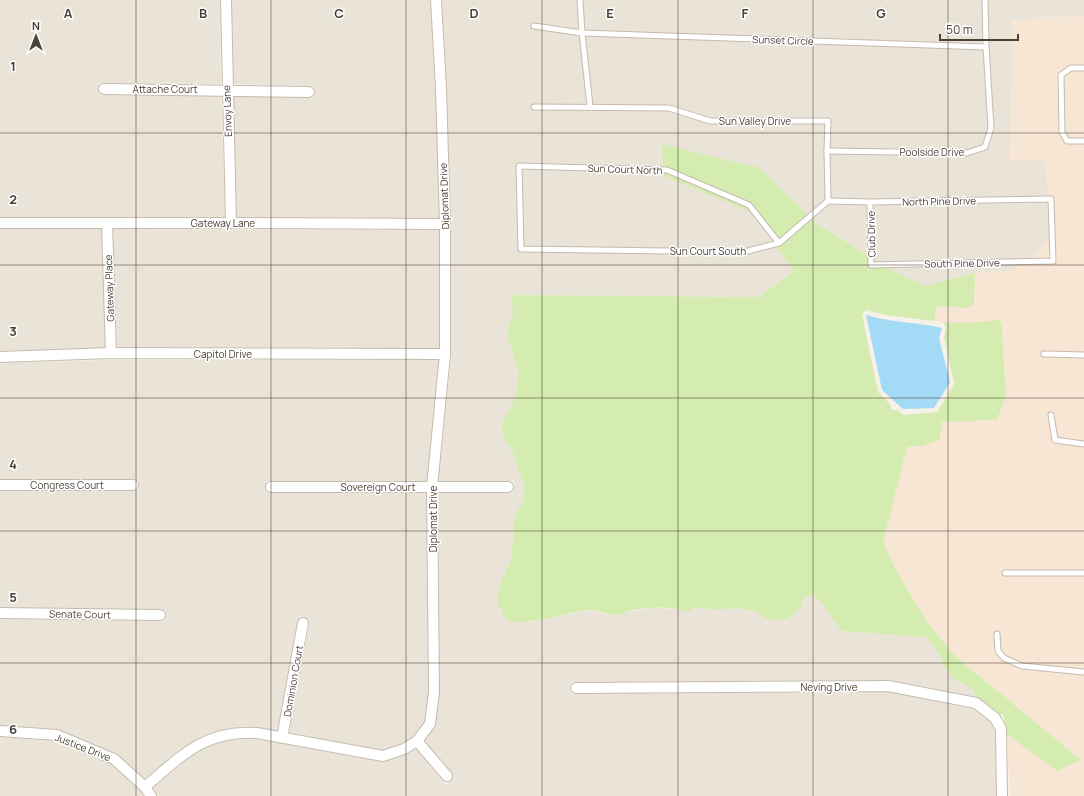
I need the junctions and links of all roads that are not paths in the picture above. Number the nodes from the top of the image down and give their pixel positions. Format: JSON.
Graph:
{"nodes":[{"id":1,"x":226,"y":0,"type":"edge"},
{"id":2,"x":436,"y":0,"type":"edge"},
{"id":3,"x":580,"y":0,"type":"edge"},
{"id":4,"x":985,"y":0,"type":"edge"},
{"id":5,"x":534,"y":26,"type":"dead end"},
{"id":6,"x":582,"y":33,"type":"junction"},
{"id":7,"x":986,"y":48,"type":"junction"},
{"id":8,"x":1084,"y":68,"type":"edge"},
{"id":9,"x":104,"y":89,"type":"dead end"},
{"id":10,"x":227,"y":90,"type":"junction"},
{"id":11,"x":309,"y":92,"type":"dead end"},
{"id":12,"x":590,"y":106,"type":"junction"},
{"id":13,"x":534,"y":107,"type":"dead end"},
{"id":14,"x":1084,"y":141,"type":"edge"},
{"id":15,"x":827,"y":151,"type":"junction"},
{"id":16,"x":828,"y":201,"type":"junction"},
{"id":17,"x":870,"y":202,"type":"junction"},
{"id":18,"x":0,"y":223,"type":"edge"},
{"id":19,"x":107,"y":223,"type":"junction"},
{"id":20,"x":231,"y":223,"type":"junction"},
{"id":21,"x":445,"y":224,"type":"junction"},
{"id":22,"x":779,"y":243,"type":"junction"},
{"id":23,"x":521,"y":250,"type":"joint"},
{"id":24,"x":1053,"y":261,"type":"joint"},
{"id":25,"x":871,"y":265,"type":"joint"},
{"id":26,"x":111,"y":354,"type":"junction"},
{"id":27,"x":445,"y":354,"type":"junction"},
{"id":28,"x":1044,"y":354,"type":"dead end"},
{"id":29,"x":1084,"y":355,"type":"edge"},
{"id":30,"x":0,"y":357,"type":"edge"},
{"id":31,"x":1051,"y":415,"type":"dead end"},
{"id":32,"x":1084,"y":444,"type":"edge"},
{"id":33,"x":0,"y":485,"type":"edge"},
{"id":34,"x":133,"y":485,"type":"dead end"},
{"id":35,"x":271,"y":487,"type":"dead end"},
{"id":36,"x":432,"y":487,"type":"junction"},
{"id":37,"x":508,"y":487,"type":"dead end"},
{"id":38,"x":1005,"y":573,"type":"dead end"},
{"id":39,"x":1084,"y":573,"type":"edge"},
{"id":40,"x":0,"y":613,"type":"edge"},
{"id":41,"x":160,"y":616,"type":"dead end"},
{"id":42,"x":303,"y":624,"type":"dead end"},
{"id":43,"x":997,"y":634,"type":"dead end"},
{"id":44,"x":1084,"y":672,"type":"edge"},
{"id":45,"x":576,"y":688,"type":"dead end"},
{"id":46,"x":0,"y":731,"type":"edge"},
{"id":47,"x":282,"y":738,"type":"junction"},
{"id":48,"x":416,"y":741,"type":"junction"},
{"id":49,"x":446,"y":776,"type":"dead end"},
{"id":50,"x":145,"y":787,"type":"junction"},
{"id":51,"x":151,"y":796,"type":"edge"},
{"id":52,"x":1002,"y":796,"type":"edge"}],
"edges":[{"from":1,"to":10,"type":"street","name":"Envoy Lane"},
{"from":2,"to":21,"type":"street","name":"Diplomat Drive"},
{"from":3,"to":6,"type":"lane"},
{"from":4,"to":7,"type":"lane"},
{"from":5,"to":6,"type":"lane","name":"Sunset Circle"},
{"from":6,"to":7,"type":"lane","name":"Sunset Circle"},
{"from":6,"to":12,"type":"lane"},
{"from":7,"to":15,"type":"lane","name":"Poolside Drive"},
{"from":8,"to":14,"type":"lane"},
{"from":9,"to":10,"type":"street","name":"Attache Court"},
{"from":10,"to":11,"type":"street","name":"Attache Court"},
{"from":10,"to":20,"type":"street","name":"Envoy Lane"},
{"from":12,"to":13,"type":"lane","name":"Sun Valley Drive"},
{"from":12,"to":15,"type":"lane","name":"Sun Valley Drive"},
{"from":15,"to":16,"type":"lane"},
{"from":16,"to":17,"type":"lane","name":"North Pine Drive"},
{"from":16,"to":22,"type":"lane","name":"Sun Court South"},
{"from":17,"to":24,"type":"lane","name":"North Pine Drive"},
{"from":17,"to":25,"type":"lane","name":"Club Drive"},
{"from":18,"to":19,"type":"street","name":"Gateway Lane"},
{"from":19,"to":20,"type":"street","name":"Gateway Lane"},
{"from":19,"to":26,"type":"street","name":"Gateway Place"},
{"from":20,"to":21,"type":"street","name":"Gateway Lane"},
{"from":21,"to":27,"type":"street","name":"Diplomat Drive"},
{"from":22,"to":23,"type":"lane","name":"Sun Court South"},
{"from":22,"to":23,"type":"lane","name":"Sun Court North"},
{"from":24,"to":25,"type":"lane","name":"South Pine Drive"},
{"from":26,"to":27,"type":"street","name":"Capitol Drive"},
{"from":26,"to":30,"type":"street","name":"Capitol Drive"},
{"from":27,"to":36,"type":"street","name":"Diplomat Drive"},
{"from":28,"to":29,"type":"lane"},
{"from":31,"to":32,"type":"lane"},
{"from":33,"to":34,"type":"street","name":"Congress Court"},
{"from":35,"to":36,"type":"street","name":"Sovereign Court"},
{"from":36,"to":37,"type":"street","name":"Sovereign Court"},
{"from":36,"to":48,"type":"street","name":"Diplomat Drive"},
{"from":38,"to":39,"type":"lane"},
{"from":40,"to":41,"type":"street","name":"Senate Court"},
{"from":42,"to":47,"type":"street","name":"Dominion Court"},
{"from":43,"to":44,"type":"lane"},
{"from":45,"to":52,"type":"street","name":"Neving Drive"},
{"from":46,"to":50,"type":"street","name":"Justice Drive"},
{"from":47,"to":48,"type":"street","name":"Diplomat Drive"},
{"from":47,"to":50,"type":"street","name":"Diplomat Drive"},
{"from":48,"to":49,"type":"street"},
{"from":50,"to":51,"type":"street","name":"Justice Drive"}]}
